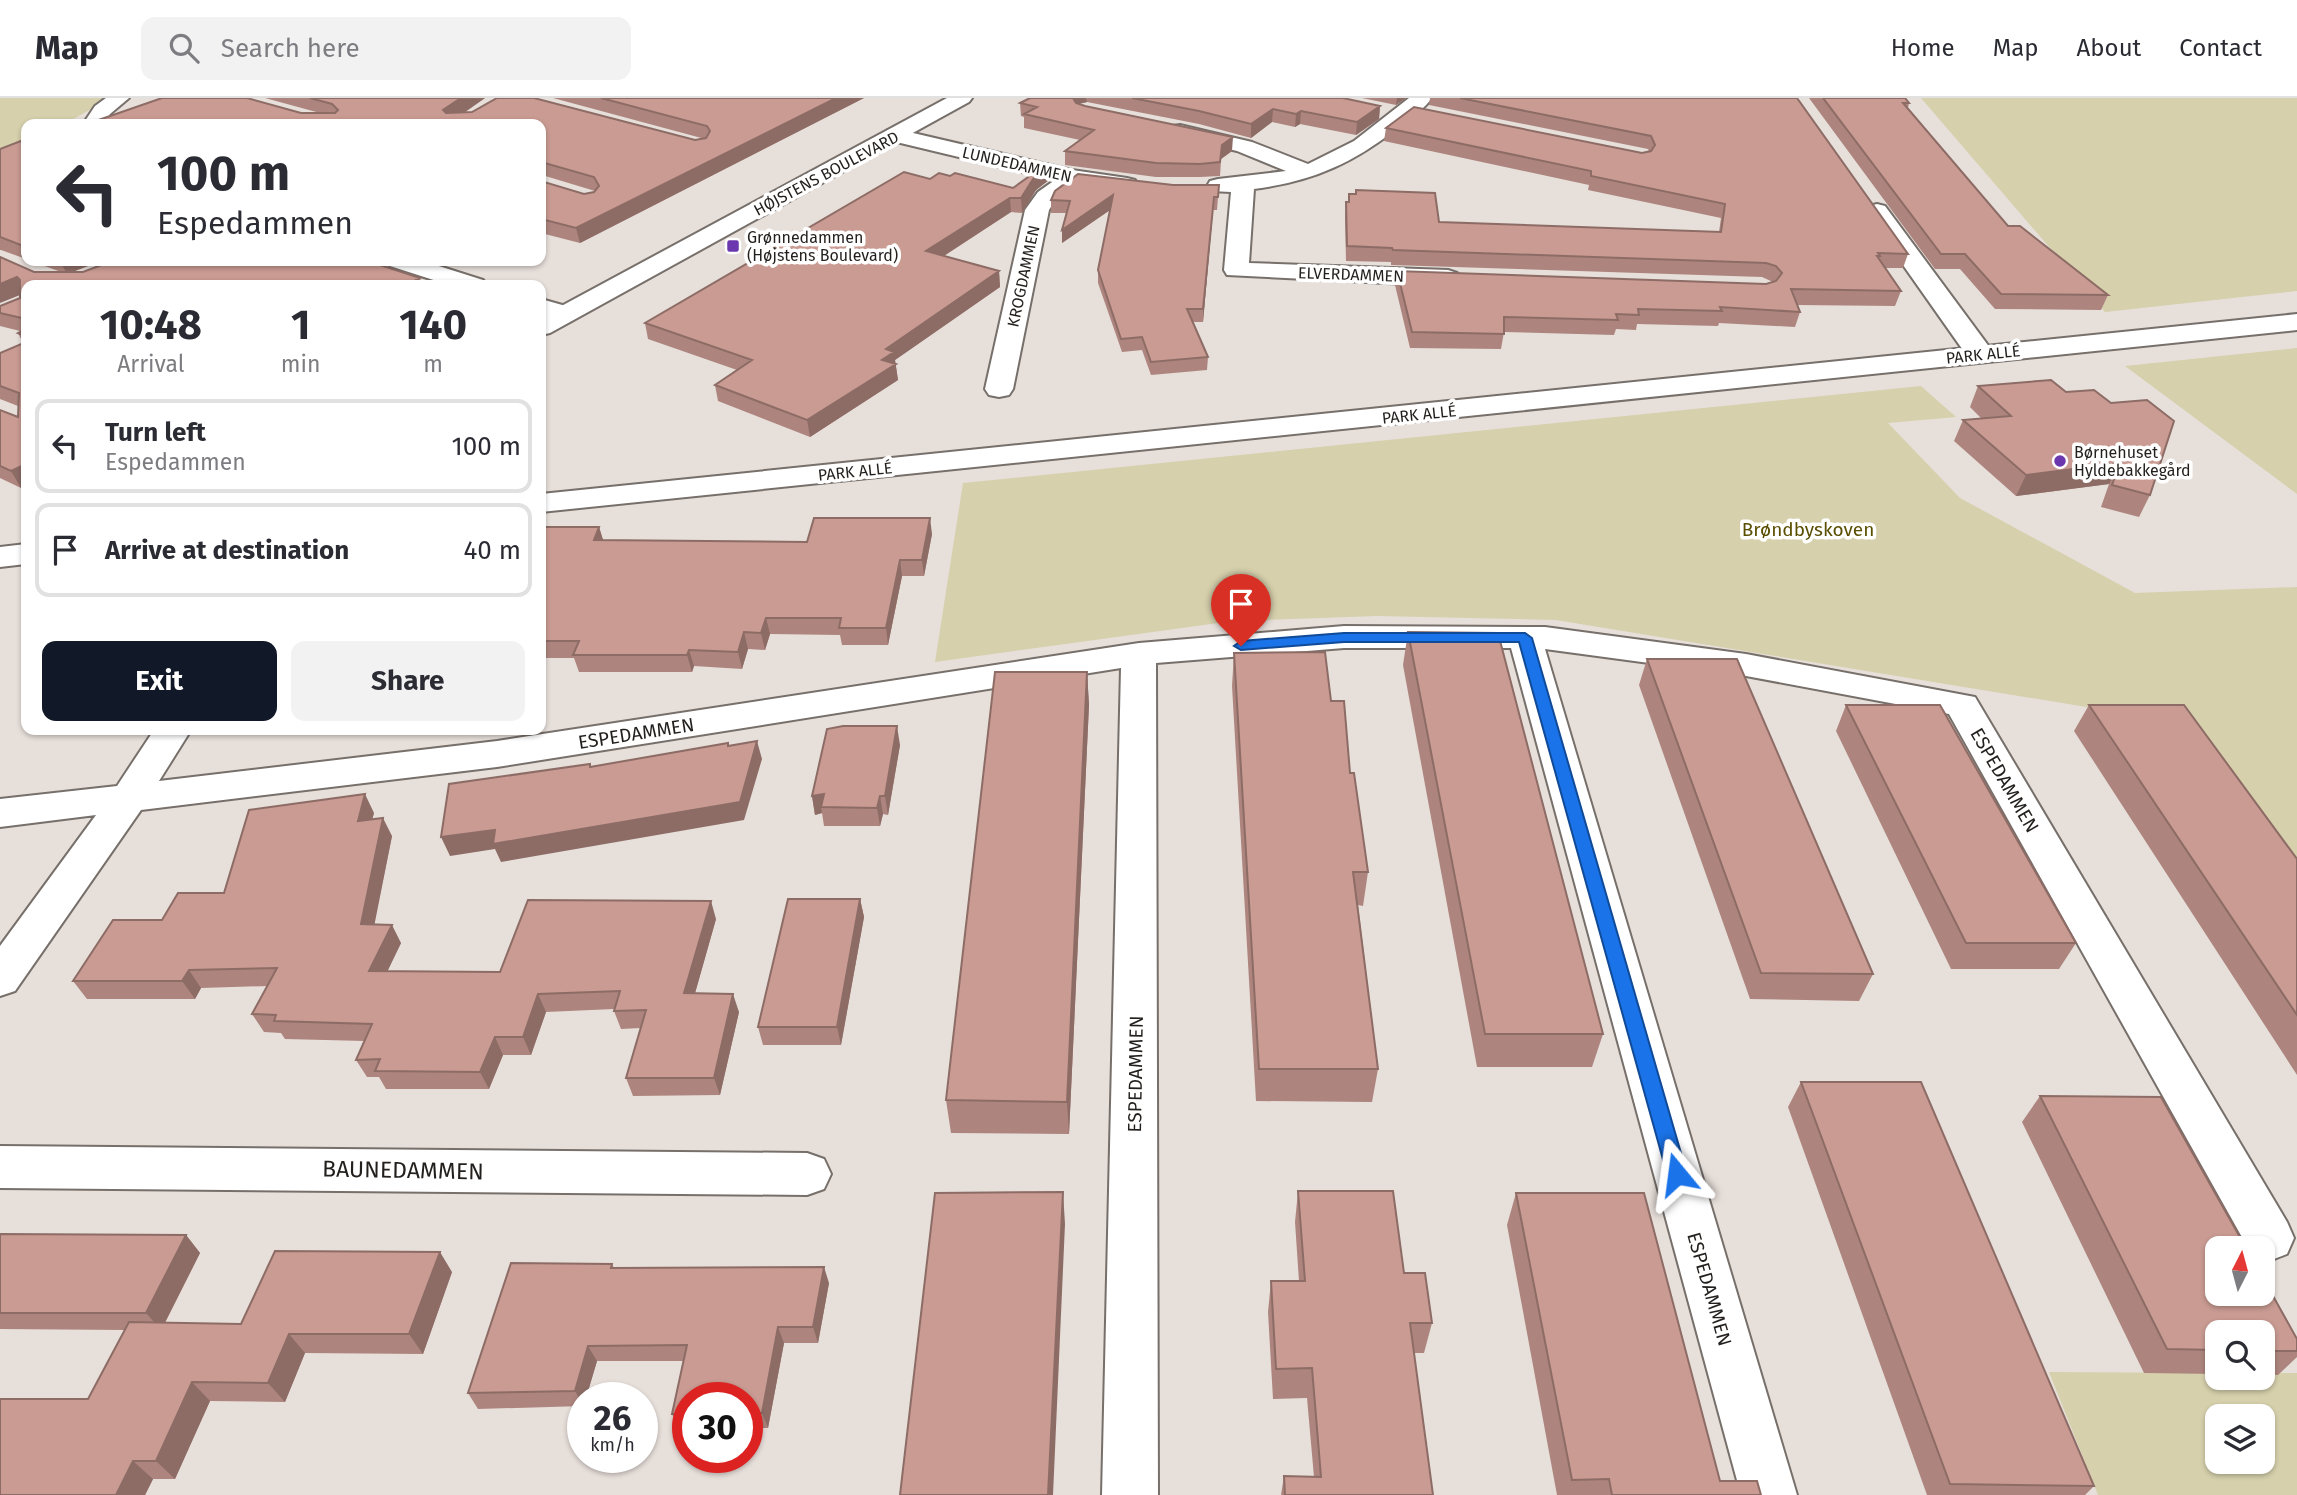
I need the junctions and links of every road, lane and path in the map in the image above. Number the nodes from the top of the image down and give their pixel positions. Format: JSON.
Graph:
{"nodes":[{"id":1,"x":119,"y":98,"type":"edge"},
{"id":2,"x":962,"y":98,"type":"edge"},
{"id":3,"x":1374,"y":109,"type":"edge"},
{"id":4,"x":1417,"y":109,"type":"edge"},
{"id":5,"x":96,"y":119,"type":"edge"},
{"id":6,"x":1156,"y":126,"type":"edge"},
{"id":7,"x":897,"y":135,"type":"junction"},
{"id":8,"x":1306,"y":172,"type":"junction"},
{"id":9,"x":1072,"y":177,"type":"junction"},
{"id":10,"x":1243,"y":184,"type":"junction"},
{"id":11,"x":1150,"y":187,"type":"edge"},
{"id":12,"x":1860,"y":187,"type":"edge"},
{"id":13,"x":1196,"y":188,"type":"edge"},
{"id":14,"x":415,"y":266,"type":"edge"},
{"id":15,"x":1471,"y":278,"type":"edge"},
{"id":16,"x":458,"y":280,"type":"edge"},
{"id":17,"x":552,"y":311,"type":"edge"},
{"id":18,"x":2297,"y":322,"type":"edge"},
{"id":19,"x":1980,"y":354,"type":"junction"},
{"id":20,"x":999,"y":389,"type":"dead end"},
{"id":21,"x":546,"y":502,"type":"edge"},
{"id":22,"x":21,"y":554,"type":"edge"},
{"id":23,"x":0,"y":556,"type":"edge"},
{"id":24,"x":1525,"y":638,"type":"junction"},
{"id":25,"x":1139,"y":654,"type":"junction"},
{"id":26,"x":170,"y":735,"type":"edge"},
{"id":27,"x":130,"y":796,"type":"junction"},
{"id":28,"x":0,"y":813,"type":"edge"},
{"id":29,"x":0,"y":979,"type":"edge"},
{"id":30,"x":0,"y":1167,"type":"edge"},
{"id":31,"x":807,"y":1174,"type":"dead end"},
{"id":32,"x":2268,"y":1236,"type":"edge"},
{"id":33,"x":1130,"y":1495,"type":"edge"},
{"id":34,"x":1769,"y":1495,"type":"edge"}],
"edges":[{"from":1,"to":5,"type":"street"},
{"from":2,"to":7,"type":"street","name":"HØJSTENS BOULEVARD"},
{"from":3,"to":4,"type":"street"},
{"from":4,"to":8,"type":"street"},
{"from":6,"to":8,"type":"street"},
{"from":7,"to":9,"type":"street","name":"LUNDEDAMMEN"},
{"from":7,"to":17,"type":"street","name":"HØJSTENS BOULEVARD"},
{"from":8,"to":10,"type":"street"},
{"from":9,"to":11,"type":"street","name":"LUNDEDAMMEN"},
{"from":9,"to":20,"type":"street","name":"KROGDAMMEN"},
{"from":10,"to":13,"type":"street"},
{"from":10,"to":15,"type":"street","name":"ELVERDAMMEN"},
{"from":12,"to":19,"type":"street"},
{"from":14,"to":16,"type":"street"},
{"from":18,"to":19,"type":"street","name":"PARK ALLÉ"},
{"from":19,"to":21,"type":"street","name":"PARK ALLÉ"},
{"from":22,"to":23,"type":"street"},
{"from":24,"to":25,"type":"street","name":"ESPEDAMMEN"},
{"from":24,"to":32,"type":"street","name":"ESPEDAMMEN"},
{"from":24,"to":34,"type":"street","name":"ESPEDAMMEN"},
{"from":25,"to":27,"type":"street","name":"ESPEDAMMEN"},
{"from":25,"to":33,"type":"street","name":"ESPEDAMMEN"},
{"from":26,"to":27,"type":"street"},
{"from":27,"to":28,"type":"street","name":"ESPEDAMMEN"},
{"from":27,"to":29,"type":"street"},
{"from":30,"to":31,"type":"street","name":"BAUNEDAMMEN"}]}
